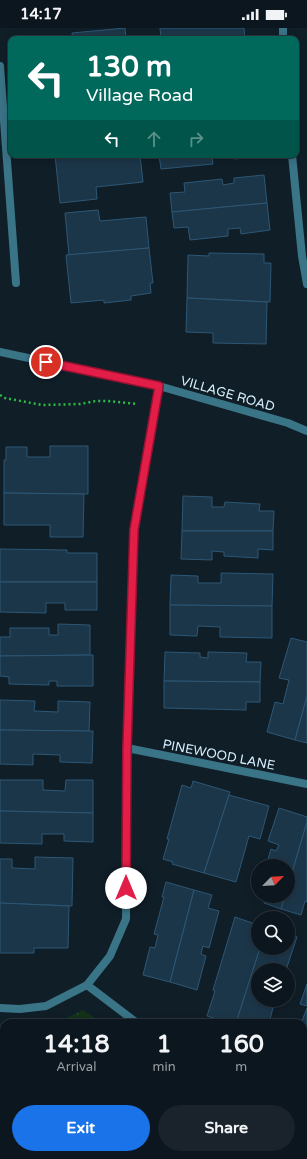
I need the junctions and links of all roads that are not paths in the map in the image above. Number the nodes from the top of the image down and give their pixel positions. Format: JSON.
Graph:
{"nodes":[{"id":1,"x":0,"y":66,"type":"edge"},
{"id":2,"x":292,"y":158,"type":"edge"},
{"id":3,"x":16,"y":283,"type":"dead end"},
{"id":4,"x":307,"y":284,"type":"edge"},
{"id":5,"x":0,"y":352,"type":"edge"},
{"id":6,"x":159,"y":386,"type":"junction"},
{"id":7,"x":307,"y":431,"type":"edge"},
{"id":8,"x":127,"y":748,"type":"junction"},
{"id":9,"x":307,"y":784,"type":"edge"},
{"id":10,"x":87,"y":985,"type":"junction"},
{"id":11,"x":0,"y":1008,"type":"edge"},
{"id":12,"x":132,"y":1019,"type":"edge"}],
"edges":[{"from":1,"to":3,"type":"street"},
{"from":2,"to":4,"type":"street"},
{"from":5,"to":6,"type":"street","name":"VILLAGE ROAD"},
{"from":6,"to":7,"type":"street","name":"VILLAGE ROAD"},
{"from":6,"to":8,"type":"street"},
{"from":8,"to":9,"type":"street","name":"PINEWOOD LANE"},
{"from":8,"to":10,"type":"street"},
{"from":10,"to":11,"type":"street"},
{"from":10,"to":12,"type":"street"}]}
